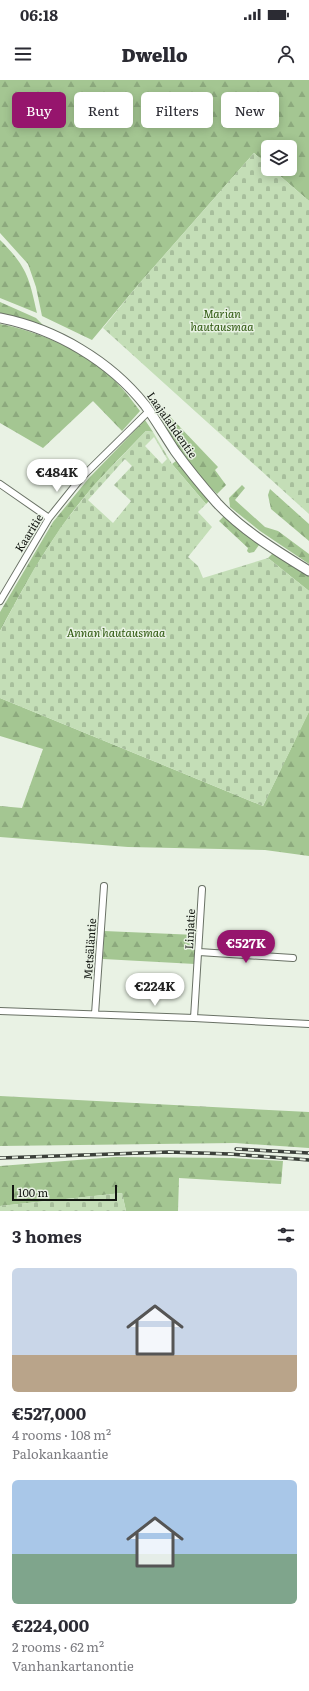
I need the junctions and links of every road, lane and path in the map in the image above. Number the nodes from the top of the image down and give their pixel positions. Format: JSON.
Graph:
{"nodes":[{"id":1,"x":0,"y":318,"type":"edge"},
{"id":2,"x":149,"y":411,"type":"junction"},
{"id":3,"x":0,"y":484,"type":"edge"},
{"id":4,"x":48,"y":518,"type":"junction"},
{"id":5,"x":309,"y":571,"type":"edge"},
{"id":6,"x":0,"y":602,"type":"edge"},
{"id":7,"x":104,"y":886,"type":"dead end"},
{"id":8,"x":202,"y":889,"type":"dead end"},
{"id":9,"x":199,"y":952,"type":"junction"},
{"id":10,"x":293,"y":958,"type":"dead end"},
{"id":11,"x":0,"y":1011,"type":"edge"},
{"id":12,"x":95,"y":1014,"type":"junction"},
{"id":13,"x":194,"y":1018,"type":"junction"},
{"id":14,"x":309,"y":1024,"type":"edge"}],
"edges":[{"from":1,"to":2,"type":"street","name":"Laajalahdentie"},
{"from":2,"to":4,"type":"street","name":"Kaaritie"},
{"from":2,"to":5,"type":"street","name":"Laajalahdentie"},
{"from":3,"to":4,"type":"street"},
{"from":4,"to":6,"type":"street","name":"Kaaritie"},
{"from":7,"to":12,"type":"street","name":"Metsäläntie"},
{"from":8,"to":9,"type":"street","name":"Linjatie"},
{"from":9,"to":10,"type":"street"},
{"from":9,"to":13,"type":"street","name":"Linjatie"},
{"from":11,"to":12,"type":"street"},
{"from":12,"to":13,"type":"street"},
{"from":13,"to":14,"type":"street"}]}
